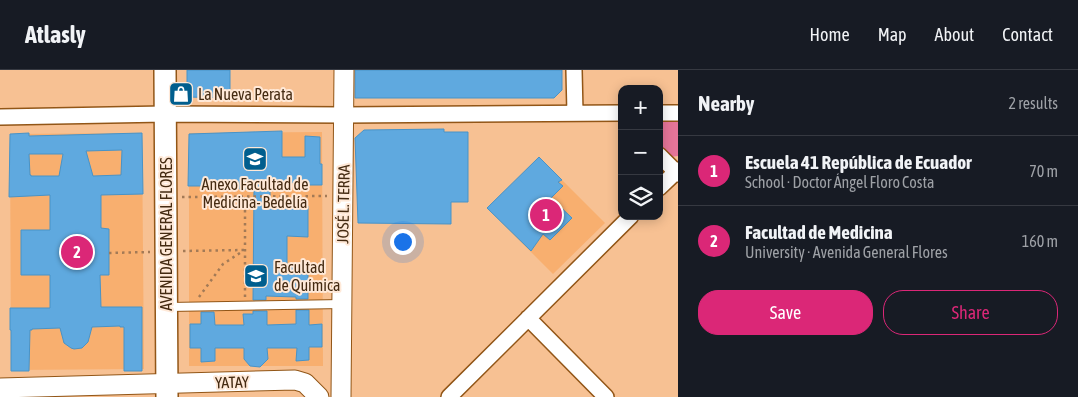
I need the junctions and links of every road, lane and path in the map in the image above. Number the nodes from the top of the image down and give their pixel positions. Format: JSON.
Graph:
{"nodes":[{"id":1,"x":165,"y":70,"type":"edge"},
{"id":2,"x":344,"y":70,"type":"edge"},
{"id":3,"x":574,"y":70,"type":"edge"},
{"id":4,"x":575,"y":112,"type":"junction"},
{"id":5,"x":663,"y":113,"type":"edge"},
{"id":6,"x":678,"y":113,"type":"edge"},
{"id":7,"x":165,"y":114,"type":"junction"},
{"id":8,"x":344,"y":114,"type":"junction"},
{"id":9,"x":618,"y":114,"type":"edge"},
{"id":10,"x":0,"y":116,"type":"edge"},
{"id":11,"x":663,"y":159,"type":"edge"},
{"id":12,"x":677,"y":172,"type":"edge"},
{"id":13,"x":663,"y":184,"type":"edge"},
{"id":14,"x":343,"y":196,"type":"junction"},
{"id":15,"x":245,"y":197,"type":"junction"},
{"id":16,"x":166,"y":198,"type":"junction"},
{"id":17,"x":627,"y":220,"type":"edge"},
{"id":18,"x":244,"y":250,"type":"junction"},
{"id":19,"x":342,"y":304,"type":"junction"},
{"id":20,"x":193,"y":306,"type":"junction"},
{"id":21,"x":245,"y":306,"type":"junction"},
{"id":22,"x":167,"y":307,"type":"junction"},
{"id":23,"x":528,"y":318,"type":"junction"},
{"id":24,"x":0,"y":388,"type":"edge"},
{"id":25,"x":167,"y":391,"type":"edge"},
{"id":26,"x":315,"y":392,"type":"edge"},
{"id":27,"x":342,"y":397,"type":"edge"},
{"id":28,"x":449,"y":397,"type":"edge"},
{"id":29,"x":606,"y":397,"type":"edge"}],
"edges":[{"from":1,"to":7,"type":"main road","name":"AVENIDA GENERAL FLORES"},
{"from":2,"to":8,"type":"street","name":"JOSÉ L. TERRA"},
{"from":3,"to":4,"type":"street"},
{"from":4,"to":8,"type":"street"},
{"from":4,"to":9,"type":"street"},
{"from":5,"to":6,"type":"street"},
{"from":7,"to":8,"type":"street"},
{"from":7,"to":10,"type":"street"},
{"from":7,"to":16,"type":"main road","name":"AVENIDA GENERAL FLORES"},
{"from":8,"to":14,"type":"street","name":"JOSÉ L. TERRA"},
{"from":11,"to":12,"type":"street"},
{"from":12,"to":13,"type":"street"},
{"from":14,"to":15,"type":"path"},
{"from":14,"to":19,"type":"street","name":"JOSÉ L. TERRA"},
{"from":15,"to":16,"type":"path"},
{"from":15,"to":18,"type":"path"},
{"from":16,"to":22,"type":"main road","name":"AVENIDA GENERAL FLORES"},
{"from":17,"to":23,"type":"street"},
{"from":18,"to":20,"type":"path"},
{"from":18,"to":21,"type":"path"},
{"from":19,"to":21,"type":"lane"},
{"from":19,"to":27,"type":"street","name":"JOSÉ L. TERRA"},
{"from":20,"to":21,"type":"lane"},
{"from":20,"to":22,"type":"lane"},
{"from":22,"to":25,"type":"main road","name":"AVENIDA GENERAL FLORES"},
{"from":23,"to":28,"type":"street"},
{"from":23,"to":29,"type":"street"},
{"from":24,"to":25,"type":"street","name":"YATAY"},
{"from":25,"to":26,"type":"street","name":"YATAY"}]}
